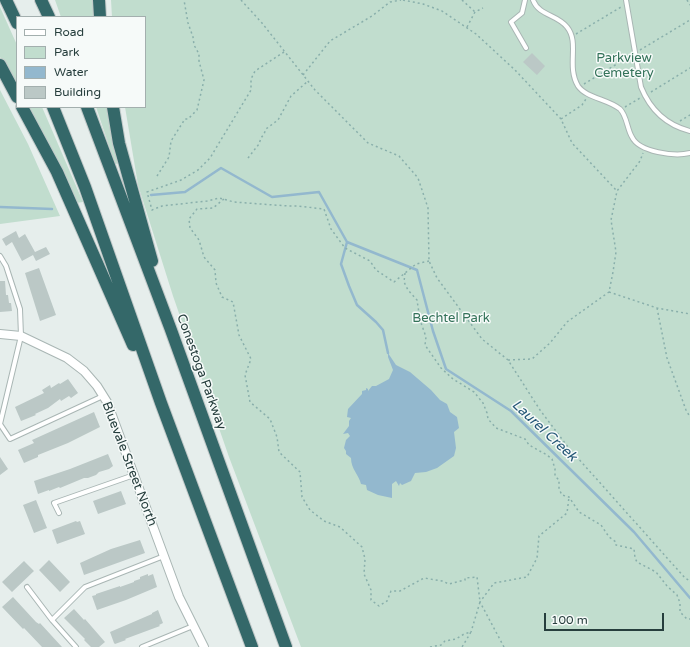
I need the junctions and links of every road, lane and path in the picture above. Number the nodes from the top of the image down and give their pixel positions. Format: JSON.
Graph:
{"nodes":[{"id":1,"x":6,"y":0,"type":"edge"},
{"id":2,"x":42,"y":0,"type":"edge"},
{"id":3,"x":99,"y":0,"type":"edge"},
{"id":4,"x":184,"y":0,"type":"edge"},
{"id":5,"x":241,"y":0,"type":"edge"},
{"id":6,"x":402,"y":0,"type":"edge"},
{"id":7,"x":462,"y":0,"type":"edge"},
{"id":8,"x":524,"y":0,"type":"edge"},
{"id":9,"x":533,"y":0,"type":"edge"},
{"id":10,"x":687,"y":0,"type":"edge"},
{"id":11,"x":626,"y":2,"type":"edge"},
{"id":12,"x":690,"y":5,"type":"edge"},
{"id":13,"x":483,"y":8,"type":"dead end"},
{"id":14,"x":475,"y":12,"type":"junction"},
{"id":15,"x":49,"y":16,"type":"edge"},
{"id":16,"x":100,"y":16,"type":"edge"},
{"id":17,"x":16,"y":21,"type":"edge"},
{"id":18,"x":467,"y":28,"type":"junction"},
{"id":19,"x":572,"y":36,"type":"junction"},
{"id":20,"x":526,"y":48,"type":"dead end"},
{"id":21,"x":284,"y":52,"type":"junction"},
{"id":22,"x":0,"y":65,"type":"edge"},
{"id":23,"x":690,"y":68,"type":"edge"},
{"id":24,"x":302,"y":75,"type":"junction"},
{"id":25,"x":308,"y":81,"type":"junction"},
{"id":26,"x":16,"y":95,"type":"edge"},
{"id":27,"x":588,"y":95,"type":"junction"},
{"id":28,"x":645,"y":96,"type":"junction"},
{"id":29,"x":23,"y":108,"type":"edge"},
{"id":30,"x":53,"y":108,"type":"edge"},
{"id":31,"x":87,"y":108,"type":"edge"},
{"id":32,"x":113,"y":108,"type":"edge"},
{"id":33,"x":621,"y":110,"type":"junction"},
{"id":34,"x":690,"y":115,"type":"edge"},
{"id":35,"x":561,"y":119,"type":"junction"},
{"id":36,"x":674,"y":124,"type":"junction"},
{"id":37,"x":690,"y":131,"type":"edge"},
{"id":38,"x":644,"y":148,"type":"junction"},
{"id":39,"x":690,"y":153,"type":"edge"},
{"id":40,"x":248,"y":158,"type":"dead end"},
{"id":41,"x":157,"y":176,"type":"dead end"},
{"id":42,"x":617,"y":191,"type":"junction"},
{"id":43,"x":224,"y":199,"type":"junction"},
{"id":44,"x":0,"y":256,"type":"edge"},
{"id":45,"x":429,"y":261,"type":"junction"},
{"id":46,"x":6,"y":266,"type":"junction"},
{"id":47,"x":0,"y":267,"type":"edge"},
{"id":48,"x":405,"y":273,"type":"junction"},
{"id":49,"x":608,"y":292,"type":"junction"},
{"id":50,"x":657,"y":308,"type":"junction"},
{"id":51,"x":690,"y":314,"type":"edge"},
{"id":52,"x":171,"y":330,"type":"junction"},
{"id":53,"x":0,"y":334,"type":"edge"},
{"id":54,"x":21,"y":336,"type":"junction"},
{"id":55,"x":508,"y":360,"type":"junction"},
{"id":56,"x":103,"y":396,"type":"junction"},
{"id":57,"x":161,"y":403,"type":"junction"},
{"id":58,"x":690,"y":417,"type":"edge"},
{"id":59,"x":134,"y":475,"type":"junction"},
{"id":60,"x":569,"y":497,"type":"junction"},
{"id":61,"x":59,"y":513,"type":"dead end"},
{"id":62,"x":164,"y":556,"type":"junction"},
{"id":63,"x":690,"y":581,"type":"edge"},
{"id":64,"x":27,"y":587,"type":"dead end"},
{"id":65,"x":480,"y":602,"type":"junction"},
{"id":66,"x":690,"y":619,"type":"edge"},
{"id":67,"x":52,"y":620,"type":"junction"},
{"id":68,"x":193,"y":626,"type":"junction"},
{"id":69,"x":471,"y":632,"type":"junction"},
{"id":70,"x":76,"y":647,"type":"edge"},
{"id":71,"x":142,"y":647,"type":"edge"},
{"id":72,"x":204,"y":647,"type":"edge"},
{"id":73,"x":252,"y":647,"type":"edge"},
{"id":74,"x":286,"y":647,"type":"edge"},
{"id":75,"x":430,"y":647,"type":"edge"},
{"id":76,"x":462,"y":647,"type":"edge"},
{"id":77,"x":504,"y":647,"type":"edge"}],
"edges":[{"from":1,"to":17,"type":"highway"},
{"from":2,"to":15,"type":"highway"},
{"from":3,"to":16,"type":"highway"},
{"from":4,"to":41,"type":"path"},
{"from":5,"to":21,"type":"path"},
{"from":6,"to":18,"type":"path"},
{"from":6,"to":24,"type":"path"},
{"from":7,"to":14,"type":"path"},
{"from":8,"to":20,"type":"lane"},
{"from":9,"to":19,"type":"lane"},
{"from":10,"to":12,"type":"path"},
{"from":11,"to":19,"type":"path"},
{"from":11,"to":28,"type":"lane"},
{"from":13,"to":14,"type":"path"},
{"from":14,"to":18,"type":"path"},
{"from":18,"to":35,"type":"path"},
{"from":19,"to":27,"type":"lane"},
{"from":21,"to":24,"type":"path"},
{"from":21,"to":43,"type":"path"},
{"from":22,"to":26,"type":"highway"},
{"from":23,"to":28,"type":"path"},
{"from":24,"to":25,"type":"path"},
{"from":25,"to":40,"type":"path"},
{"from":25,"to":45,"type":"path"},
{"from":27,"to":33,"type":"lane"},
{"from":27,"to":35,"type":"path"},
{"from":28,"to":33,"type":"path"},
{"from":28,"to":36,"type":"lane"},
{"from":29,"to":57,"type":"highway"},
{"from":30,"to":57,"type":"highway"},
{"from":31,"to":52,"type":"highway","name":"Conestoga Parkway"},
{"from":32,"to":52,"type":"highway"},
{"from":33,"to":38,"type":"lane"},
{"from":34,"to":36,"type":"path"},
{"from":35,"to":42,"type":"path"},
{"from":36,"to":37,"type":"lane"},
{"from":38,"to":39,"type":"lane"},
{"from":38,"to":42,"type":"path"},
{"from":42,"to":49,"type":"path"},
{"from":43,"to":48,"type":"path"},
{"from":43,"to":65,"type":"path"},
{"from":44,"to":46,"type":"lane"},
{"from":45,"to":48,"type":"path"},
{"from":45,"to":55,"type":"path"},
{"from":46,"to":47,"type":"lane"},
{"from":46,"to":54,"type":"lane"},
{"from":48,"to":60,"type":"path"},
{"from":49,"to":50,"type":"path"},
{"from":49,"to":55,"type":"path"},
{"from":50,"to":51,"type":"path"},
{"from":50,"to":58,"type":"path"},
{"from":52,"to":74,"type":"highway","name":"Conestoga Parkway"},
{"from":53,"to":54,"type":"street","name":"Bluevale Street North"},
{"from":54,"to":56,"type":"street","name":"Bluevale Street North"},
{"from":54,"to":56,"type":"lane"},
{"from":55,"to":63,"type":"path"},
{"from":56,"to":59,"type":"street","name":"Bluevale Street North"},
{"from":57,"to":73,"type":"highway"},
{"from":59,"to":61,"type":"lane"},
{"from":59,"to":62,"type":"street","name":"Bluevale Street North"},
{"from":60,"to":65,"type":"path"},
{"from":60,"to":66,"type":"path"},
{"from":62,"to":67,"type":"lane"},
{"from":62,"to":68,"type":"street","name":"Bluevale Street North"},
{"from":64,"to":67,"type":"lane"},
{"from":65,"to":69,"type":"path"},
{"from":65,"to":77,"type":"path"},
{"from":67,"to":70,"type":"lane"},
{"from":68,"to":71,"type":"lane"},
{"from":68,"to":72,"type":"street","name":"Bluevale Street North"},
{"from":69,"to":75,"type":"path"},
{"from":69,"to":76,"type":"path"}]}
